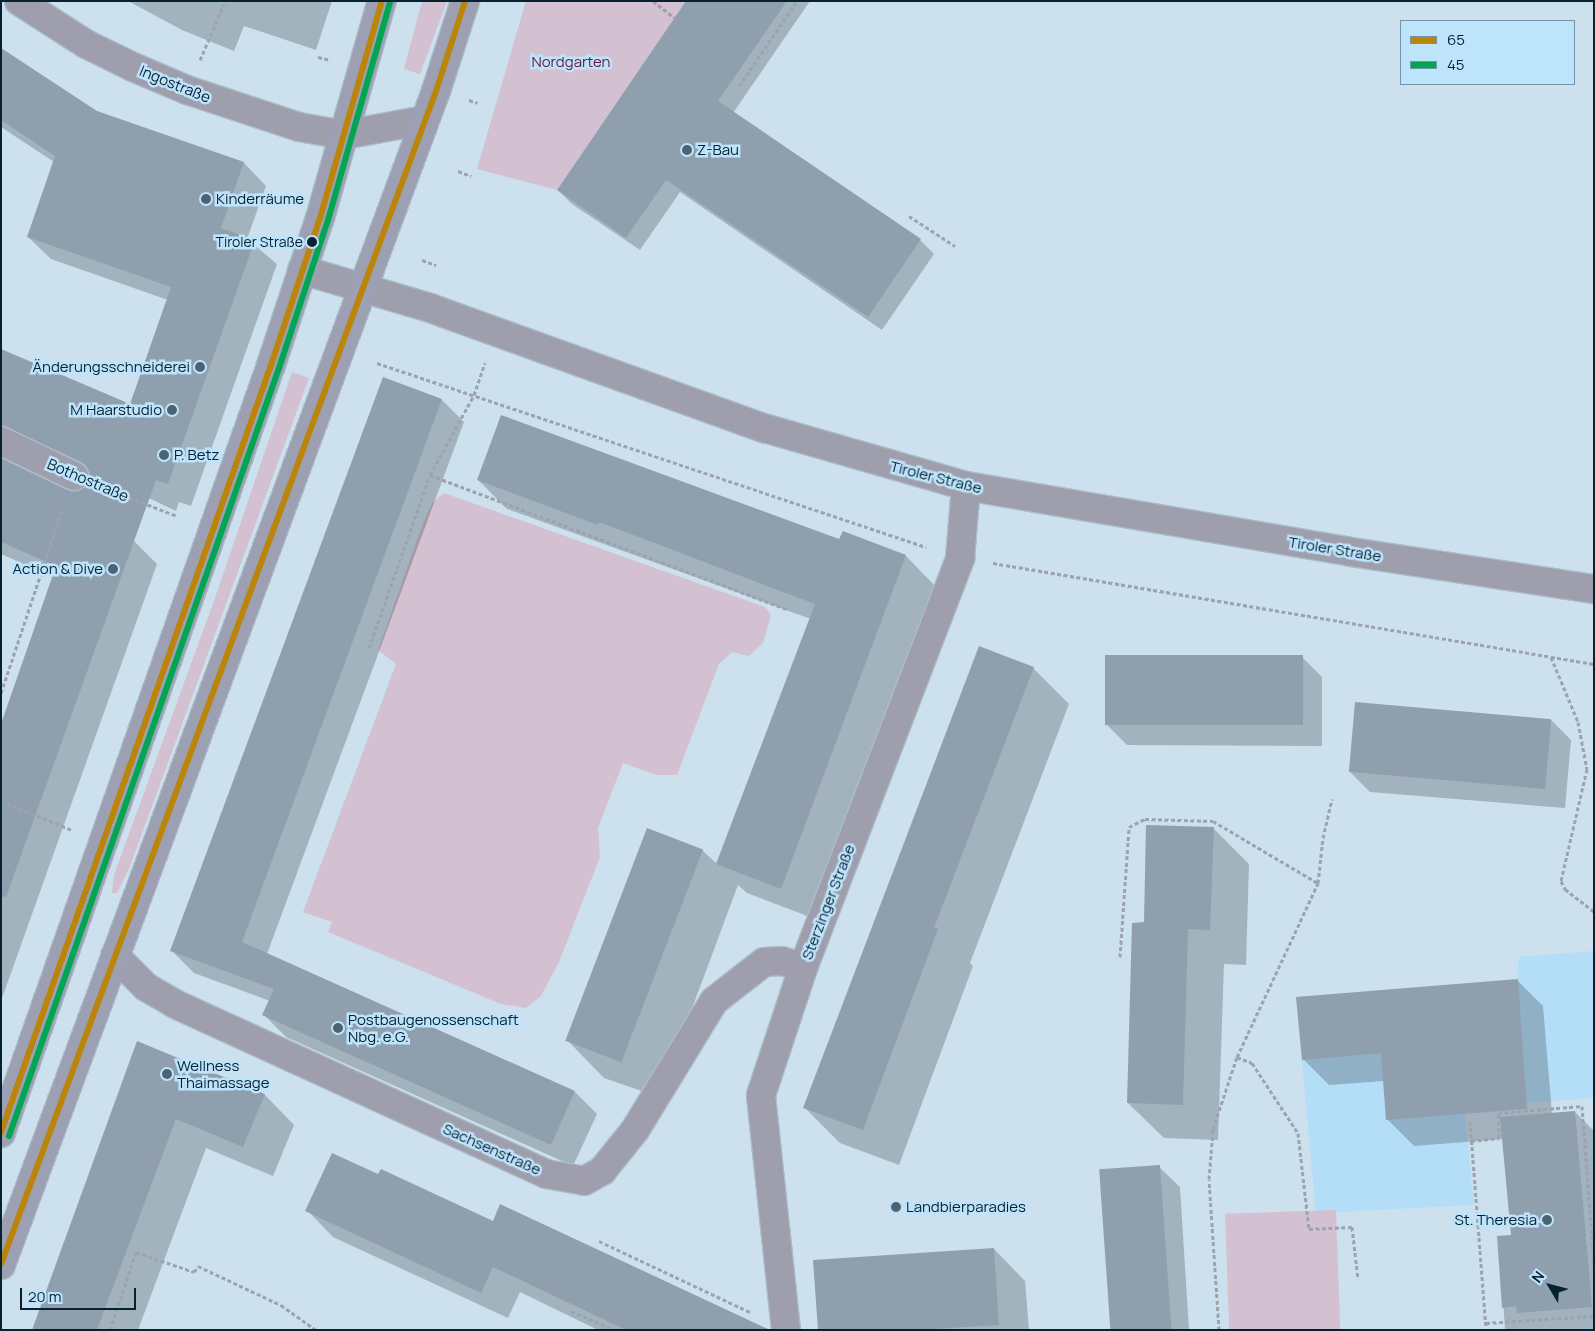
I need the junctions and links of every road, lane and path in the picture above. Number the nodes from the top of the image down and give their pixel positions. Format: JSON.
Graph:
{"nodes":[{"id":1,"x":19,"y":1,"type":"edge"},
{"id":2,"x":382,"y":1,"type":"edge"},
{"id":3,"x":466,"y":1,"type":"edge"},
{"id":4,"x":653,"y":1,"type":"edge"},
{"id":5,"x":797,"y":1,"type":"edge"},
{"id":6,"x":224,"y":4,"type":"dead end"},
{"id":7,"x":675,"y":18,"type":"dead end"},
{"id":8,"x":318,"y":56,"type":"dead end"},
{"id":9,"x":363,"y":69,"type":"junction"},
{"id":10,"x":739,"y":86,"type":"dead end"},
{"id":11,"x":187,"y":90,"type":"junction"},
{"id":12,"x":436,"y":91,"type":"junction"},
{"id":13,"x":478,"y":103,"type":"dead end"},
{"id":14,"x":426,"y":120,"type":"junction"},
{"id":15,"x":344,"y":135,"type":"junction"},
{"id":16,"x":458,"y":171,"type":"dead end"},
{"id":17,"x":471,"y":176,"type":"dead end"},
{"id":18,"x":909,"y":216,"type":"dead end"},
{"id":19,"x":954,"y":246,"type":"dead end"},
{"id":20,"x":422,"y":260,"type":"dead end"},
{"id":21,"x":436,"y":265,"type":"dead end"},
{"id":22,"x":302,"y":270,"type":"junction"},
{"id":23,"x":362,"y":288,"type":"junction"},
{"id":24,"x":496,"y":332,"type":"junction"},
{"id":25,"x":1,"y":440,"type":"edge"},
{"id":26,"x":430,"y":475,"type":"junction"},
{"id":27,"x":74,"y":476,"type":"junction"},
{"id":28,"x":966,"y":486,"type":"junction"},
{"id":29,"x":177,"y":516,"type":"dead end"},
{"id":30,"x":1594,"y":589,"type":"edge"},
{"id":31,"x":789,"y":610,"type":"dead end"},
{"id":32,"x":369,"y":648,"type":"dead end"},
{"id":33,"x":1550,"y":656,"type":"dead end"},
{"id":34,"x":1,"y":693,"type":"edge"},
{"id":35,"x":1332,"y":799,"type":"dead end"},
{"id":36,"x":1,"y":801,"type":"edge"},
{"id":37,"x":73,"y":830,"type":"dead end"},
{"id":38,"x":1318,"y":883,"type":"junction"},
{"id":39,"x":1594,"y":912,"type":"edge"},
{"id":40,"x":115,"y":956,"type":"junction"},
{"id":41,"x":1120,"y":957,"type":"dead end"},
{"id":42,"x":803,"y":968,"type":"junction"},
{"id":43,"x":1237,"y":1057,"type":"junction"},
{"id":44,"x":1470,"y":1121,"type":"dead end"},
{"id":45,"x":1,"y":1133,"type":"edge"},
{"id":46,"x":1471,"y":1141,"type":"junction"},
{"id":47,"x":600,"y":1241,"type":"dead end"},
{"id":48,"x":1,"y":1265,"type":"edge"},
{"id":49,"x":1594,"y":1267,"type":"edge"},
{"id":50,"x":1358,"y":1279,"type":"dead end"},
{"id":51,"x":571,"y":1311,"type":"dead end"},
{"id":52,"x":1594,"y":1316,"type":"edge"},
{"id":53,"x":786,"y":1322,"type":"edge"},
{"id":54,"x":1486,"y":1323,"type":"junction"},
{"id":55,"x":110,"y":1330,"type":"edge"},
{"id":56,"x":316,"y":1330,"type":"edge"},
{"id":57,"x":614,"y":1330,"type":"edge"},
{"id":58,"x":1219,"y":1330,"type":"edge"},
{"id":59,"x":1486,"y":1330,"type":"edge"}],
"edges":[{"from":1,"to":11,"type":"street","name":"Ingostraße"},
{"from":2,"to":9,"type":"main road"},
{"from":3,"to":12,"type":"main road"},
{"from":4,"to":7,"type":"path"},
{"from":5,"to":10,"type":"path"},
{"from":6,"to":11,"type":"path"},
{"from":8,"to":9,"type":"path"},
{"from":9,"to":15,"type":"main road"},
{"from":11,"to":15,"type":"street","name":"Ingostraße"},
{"from":12,"to":13,"type":"path"},
{"from":12,"to":14,"type":"main road"},
{"from":14,"to":15,"type":"street"},
{"from":14,"to":23,"type":"main road"},
{"from":15,"to":22,"type":"main road"},
{"from":16,"to":17,"type":"path"},
{"from":18,"to":19,"type":"path"},
{"from":20,"to":21,"type":"path"},
{"from":22,"to":23,"type":"street","name":"Tiroler Straße"},
{"from":22,"to":45,"type":"main road"},
{"from":23,"to":24,"type":"street","name":"Tiroler Straße"},
{"from":23,"to":40,"type":"main road"},
{"from":24,"to":26,"type":"path"},
{"from":24,"to":28,"type":"street","name":"Tiroler Straße"},
{"from":25,"to":27,"type":"street","name":"Bothostraße"},
{"from":26,"to":31,"type":"path"},
{"from":26,"to":32,"type":"path"},
{"from":27,"to":29,"type":"path","name":"Bothostraße"},
{"from":27,"to":34,"type":"path"},
{"from":28,"to":30,"type":"street","name":"Tiroler Straße"},
{"from":28,"to":42,"type":"street","name":"Sterzinger Straße"},
{"from":33,"to":39,"type":"path"},
{"from":35,"to":38,"type":"path"},
{"from":36,"to":37,"type":"path"},
{"from":38,"to":41,"type":"path"},
{"from":38,"to":43,"type":"path"},
{"from":40,"to":42,"type":"street","name":"Sachsenstraße"},
{"from":40,"to":48,"type":"main road"},
{"from":42,"to":53,"type":"street","name":"Sterzinger Straße"},
{"from":43,"to":50,"type":"path"},
{"from":43,"to":58,"type":"path"},
{"from":44,"to":46,"type":"path"},
{"from":46,"to":49,"type":"path"},
{"from":46,"to":54,"type":"path"},
{"from":47,"to":53,"type":"path"},
{"from":51,"to":57,"type":"path"},
{"from":52,"to":54,"type":"path"},
{"from":54,"to":59,"type":"path"},
{"from":55,"to":56,"type":"path"}]}
